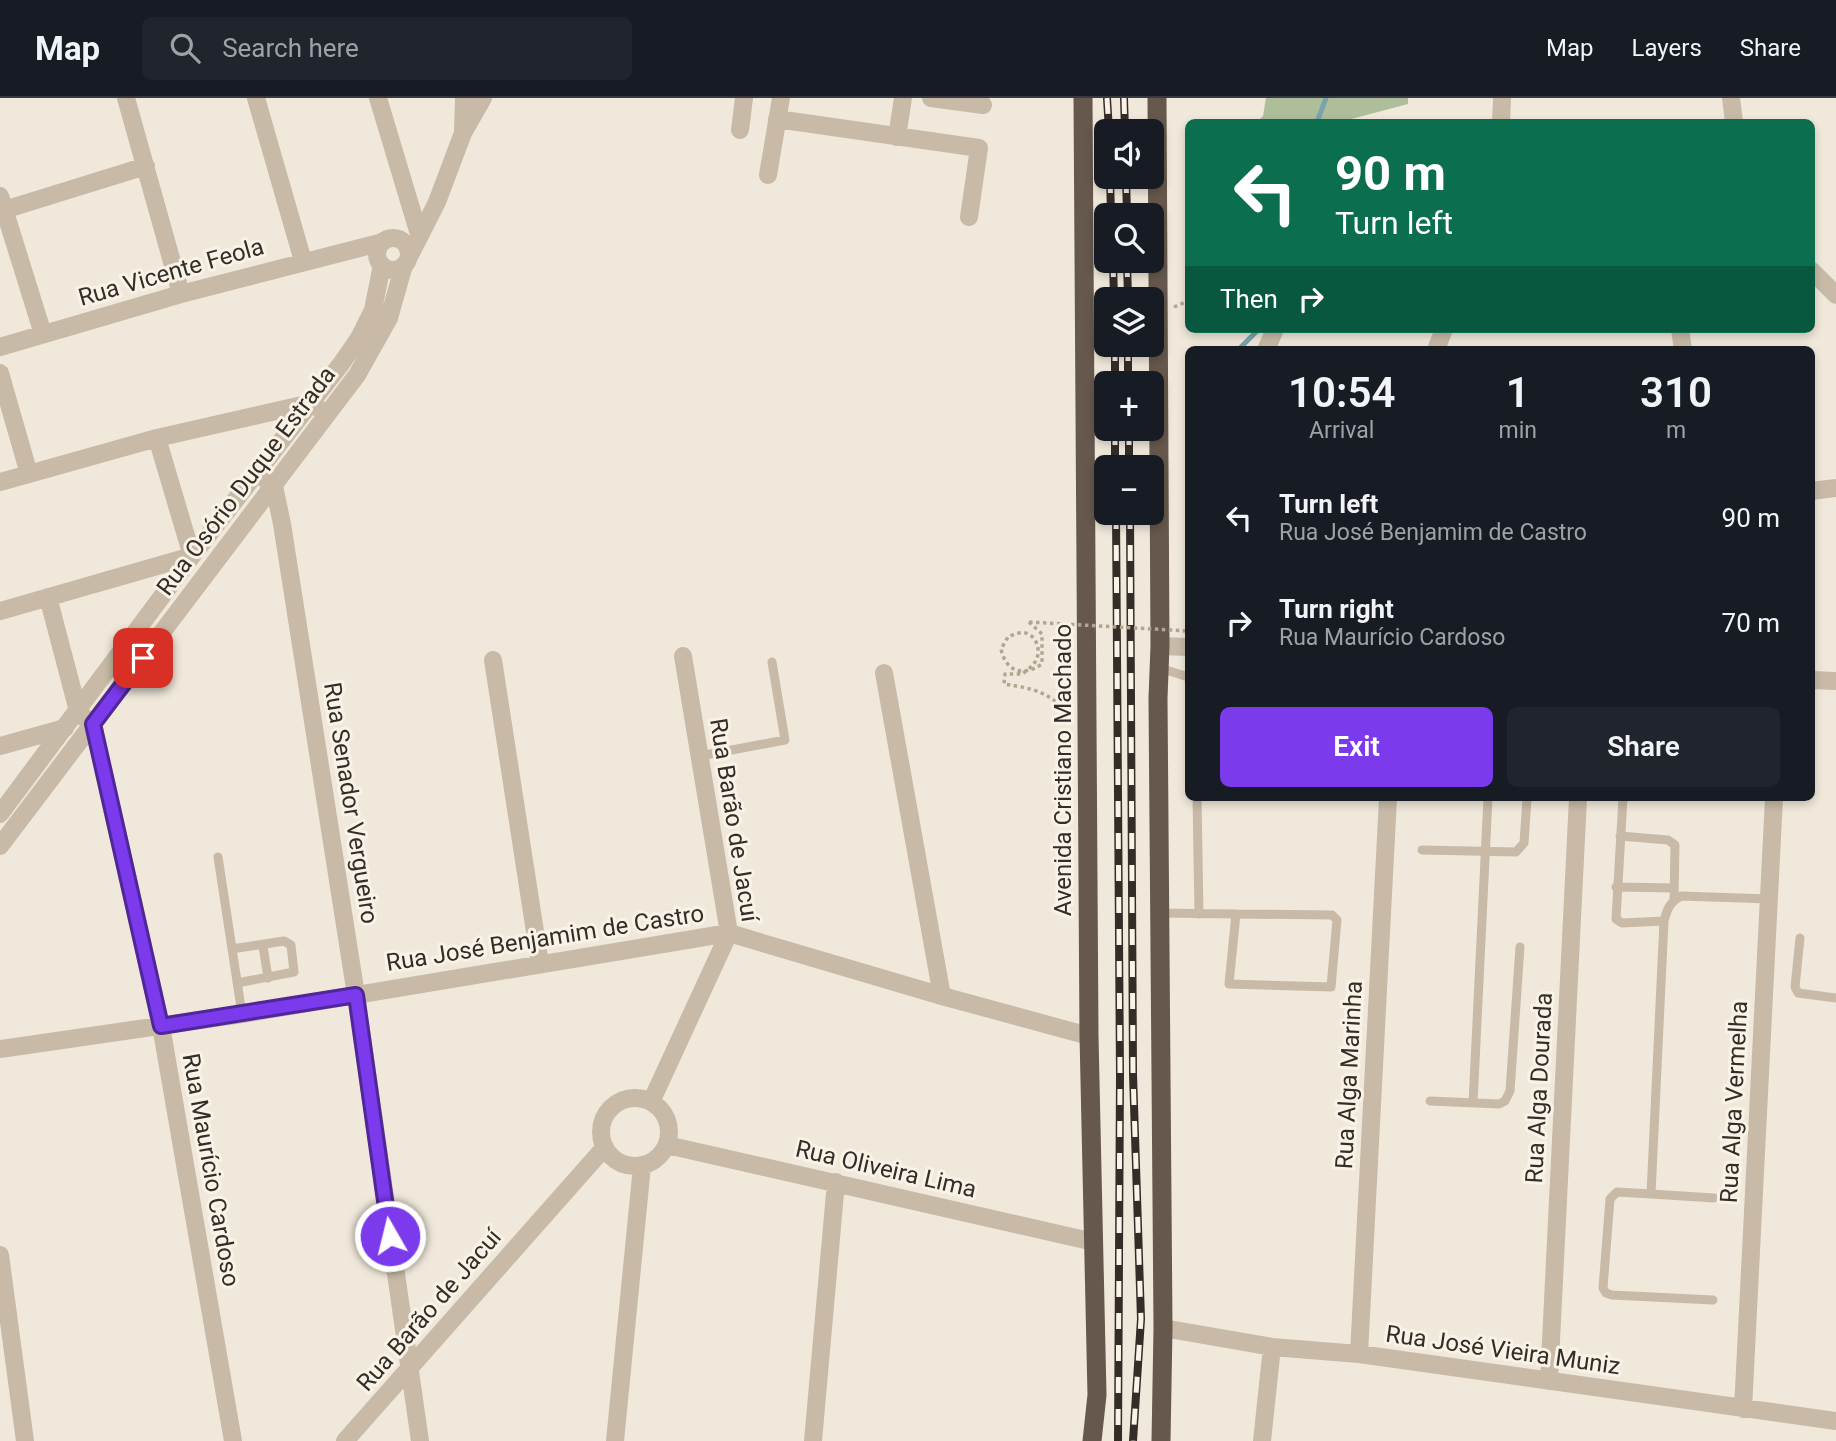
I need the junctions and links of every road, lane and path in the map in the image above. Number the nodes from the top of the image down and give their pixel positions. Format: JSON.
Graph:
{"nodes":[{"id":1,"x":126,"y":98,"type":"edge"},
{"id":2,"x":256,"y":98,"type":"edge"},
{"id":3,"x":378,"y":98,"type":"edge"},
{"id":4,"x":464,"y":98,"type":"edge"},
{"id":5,"x":483,"y":98,"type":"edge"},
{"id":6,"x":744,"y":98,"type":"edge"},
{"id":7,"x":781,"y":98,"type":"edge"},
{"id":8,"x":902,"y":98,"type":"edge"},
{"id":9,"x":931,"y":98,"type":"edge"},
{"id":10,"x":1083,"y":98,"type":"edge"},
{"id":11,"x":1157,"y":98,"type":"edge"},
{"id":12,"x":1502,"y":98,"type":"edge"},
{"id":13,"x":1731,"y":98,"type":"edge"},
{"id":14,"x":983,"y":105,"type":"dead end"},
{"id":15,"x":777,"y":119,"type":"junction"},
{"id":16,"x":1501,"y":119,"type":"edge"},
{"id":17,"x":1734,"y":119,"type":"edge"},
{"id":18,"x":740,"y":130,"type":"dead end"},
{"id":19,"x":463,"y":133,"type":"junction"},
{"id":20,"x":897,"y":137,"type":"junction"},
{"id":21,"x":146,"y":166,"type":"junction"},
{"id":22,"x":768,"y":175,"type":"dead end"},
{"id":23,"x":2,"y":203,"type":"edge"},
{"id":24,"x":969,"y":217,"type":"dead end"},
{"id":25,"x":421,"y":229,"type":"junction"},
{"id":26,"x":390,"y":240,"type":"junction"},
{"id":27,"x":355,"y":248,"type":"junction"},
{"id":28,"x":303,"y":261,"type":"junction"},
{"id":29,"x":406,"y":261,"type":"junction"},
{"id":30,"x":381,"y":263,"type":"junction"},
{"id":31,"x":1815,"y":274,"type":"edge"},
{"id":32,"x":181,"y":294,"type":"junction"},
{"id":33,"x":1836,"y":295,"type":"edge"},
{"id":34,"x":43,"y":334,"type":"junction"},
{"id":35,"x":0,"y":347,"type":"edge"},
{"id":36,"x":0,"y":373,"type":"edge"},
{"id":37,"x":311,"y":403,"type":"junction"},
{"id":38,"x":327,"y":414,"type":"junction"},
{"id":39,"x":157,"y":438,"type":"junction"},
{"id":40,"x":257,"y":473,"type":"junction"},
{"id":41,"x":29,"y":474,"type":"junction"},
{"id":42,"x":0,"y":482,"type":"edge"},
{"id":43,"x":274,"y":486,"type":"junction"},
{"id":44,"x":1836,"y":488,"type":"edge"},
{"id":45,"x":1815,"y":491,"type":"edge"},
{"id":46,"x":192,"y":556,"type":"junction"},
{"id":47,"x":209,"y":569,"type":"junction"},
{"id":48,"x":48,"y":597,"type":"junction"},
{"id":49,"x":0,"y":611,"type":"edge"},
{"id":50,"x":1185,"y":631,"type":"edge"},
{"id":51,"x":1160,"y":646,"type":"junction"},
{"id":52,"x":1185,"y":647,"type":"edge"},
{"id":53,"x":684,"y":656,"type":"dead end"},
{"id":54,"x":493,"y":660,"type":"dead end"},
{"id":55,"x":772,"y":662,"type":"dead end"},
{"id":56,"x":1160,"y":668,"type":"junction"},
{"id":57,"x":1026,"y":670,"type":"junction"},
{"id":58,"x":884,"y":673,"type":"dead end"},
{"id":59,"x":1185,"y":676,"type":"edge"},
{"id":60,"x":1815,"y":680,"type":"edge"},
{"id":61,"x":1836,"y":681,"type":"edge"},
{"id":62,"x":77,"y":711,"type":"junction"},
{"id":63,"x":93,"y":724,"type":"junction"},
{"id":64,"x":1088,"y":726,"type":"junction"},
{"id":65,"x":65,"y":729,"type":"junction"},
{"id":66,"x":0,"y":746,"type":"edge"},
{"id":67,"x":700,"y":755,"type":"junction"},
{"id":68,"x":1197,"y":801,"type":"edge"},
{"id":69,"x":1388,"y":801,"type":"edge"},
{"id":70,"x":1488,"y":801,"type":"edge"},
{"id":71,"x":1527,"y":801,"type":"edge"},
{"id":72,"x":1578,"y":801,"type":"edge"},
{"id":73,"x":1623,"y":801,"type":"edge"},
{"id":74,"x":1774,"y":801,"type":"edge"},
{"id":75,"x":0,"y":814,"type":"edge"},
{"id":76,"x":1620,"y":836,"type":"junction"},
{"id":77,"x":0,"y":846,"type":"edge"},
{"id":78,"x":1422,"y":849,"type":"dead end"},
{"id":79,"x":1486,"y":850,"type":"junction"},
{"id":80,"x":218,"y":857,"type":"dead end"},
{"id":81,"x":1616,"y":887,"type":"junction"},
{"id":82,"x":1674,"y":888,"type":"junction"},
{"id":83,"x":1769,"y":899,"type":"junction"},
{"id":84,"x":1674,"y":900,"type":"junction"},
{"id":85,"x":1160,"y":913,"type":"junction"},
{"id":86,"x":1199,"y":914,"type":"junction"},
{"id":87,"x":1236,"y":914,"type":"junction"},
{"id":88,"x":1664,"y":921,"type":"junction"},
{"id":89,"x":729,"y":933,"type":"junction"},
{"id":90,"x":1800,"y":938,"type":"dead end"},
{"id":91,"x":263,"y":946,"type":"junction"},
{"id":92,"x":1520,"y":947,"type":"dead end"},
{"id":93,"x":232,"y":949,"type":"junction"},
{"id":94,"x":540,"y":964,"type":"junction"},
{"id":95,"x":268,"y":978,"type":"junction"},
{"id":96,"x":237,"y":982,"type":"junction"},
{"id":97,"x":356,"y":995,"type":"junction"},
{"id":98,"x":942,"y":996,"type":"junction"},
{"id":99,"x":1836,"y":998,"type":"edge"},
{"id":100,"x":242,"y":1014,"type":"junction"},
{"id":101,"x":161,"y":1026,"type":"junction"},
{"id":102,"x":1089,"y":1036,"type":"junction"},
{"id":103,"x":0,"y":1049,"type":"edge"},
{"id":104,"x":1430,"y":1101,"type":"dead end"},
{"id":105,"x":652,"y":1102,"type":"junction"},
{"id":106,"x":1473,"y":1103,"type":"junction"},
{"id":107,"x":667,"y":1145,"type":"junction"},
{"id":108,"x":605,"y":1147,"type":"junction"},
{"id":109,"x":642,"y":1166,"type":"junction"},
{"id":110,"x":836,"y":1182,"type":"junction"},
{"id":111,"x":1651,"y":1194,"type":"junction"},
{"id":112,"x":1714,"y":1198,"type":"dead end"},
{"id":113,"x":1094,"y":1242,"type":"junction"},
{"id":114,"x":0,"y":1255,"type":"edge"},
{"id":115,"x":1713,"y":1300,"type":"dead end"},
{"id":116,"x":1163,"y":1328,"type":"junction"},
{"id":117,"x":1272,"y":1347,"type":"junction"},
{"id":118,"x":1359,"y":1354,"type":"junction"},
{"id":119,"x":409,"y":1371,"type":"junction"},
{"id":120,"x":1549,"y":1381,"type":"junction"},
{"id":121,"x":1743,"y":1409,"type":"junction"},
{"id":122,"x":1836,"y":1421,"type":"edge"},
{"id":123,"x":25,"y":1441,"type":"edge"},
{"id":124,"x":233,"y":1441,"type":"edge"},
{"id":125,"x":345,"y":1441,"type":"edge"},
{"id":126,"x":420,"y":1441,"type":"edge"},
{"id":127,"x":615,"y":1441,"type":"edge"},
{"id":128,"x":813,"y":1441,"type":"edge"},
{"id":129,"x":1092,"y":1441,"type":"edge"},
{"id":130,"x":1161,"y":1441,"type":"edge"},
{"id":131,"x":1262,"y":1441,"type":"edge"}],
"edges":[{"from":1,"to":21,"type":"street"},
{"from":2,"to":28,"type":"street"},
{"from":3,"to":25,"type":"street"},
{"from":4,"to":19,"type":"street","name":"Rua Osório Duque Estrada"},
{"from":5,"to":19,"type":"street","name":"Rua Osório Duque Estrada"},
{"from":6,"to":18,"type":"street"},
{"from":7,"to":15,"type":"street"},
{"from":8,"to":20,"type":"street"},
{"from":9,"to":14,"type":"street"},
{"from":10,"to":64,"type":"highway","name":"Avenida Cristiano Machado"},
{"from":11,"to":51,"type":"highway"},
{"from":12,"to":16,"type":"street"},
{"from":13,"to":17,"type":"street"},
{"from":15,"to":20,"type":"street"},
{"from":15,"to":22,"type":"street"},
{"from":19,"to":25,"type":"street","name":"Rua Osório Duque Estrada"},
{"from":20,"to":24,"type":"street"},
{"from":21,"to":23,"type":"street"},
{"from":21,"to":32,"type":"street"},
{"from":23,"to":34,"type":"street"},
{"from":25,"to":26,"type":"street"},
{"from":25,"to":29,"type":"street","name":"Rua Osório Duque Estrada"},
{"from":26,"to":27,"type":"street","name":"Rua Vicente Feola"},
{"from":26,"to":29,"type":"street"},
{"from":26,"to":30,"type":"street"},
{"from":27,"to":28,"type":"street","name":"Rua Vicente Feola"},
{"from":27,"to":30,"type":"street"},
{"from":28,"to":32,"type":"street","name":"Rua Vicente Feola"},
{"from":29,"to":30,"type":"street"},
{"from":29,"to":38,"type":"street","name":"Rua Osório Duque Estrada"},
{"from":30,"to":37,"type":"street","name":"Rua Osório Duque Estrada"},
{"from":31,"to":33,"type":"street"},
{"from":32,"to":34,"type":"street","name":"Rua Vicente Feola"},
{"from":34,"to":35,"type":"street","name":"Rua Vicente Feola"},
{"from":36,"to":41,"type":"street"},
{"from":37,"to":38,"type":"street"},
{"from":37,"to":39,"type":"street"},
{"from":37,"to":40,"type":"street","name":"Rua Osório Duque Estrada"},
{"from":38,"to":43,"type":"street","name":"Rua Osório Duque Estrada"},
{"from":39,"to":41,"type":"street"},
{"from":39,"to":46,"type":"street"},
{"from":40,"to":43,"type":"street"},
{"from":40,"to":46,"type":"street","name":"Rua Osório Duque Estrada"},
{"from":41,"to":42,"type":"street"},
{"from":43,"to":47,"type":"street","name":"Rua Osório Duque Estrada"},
{"from":43,"to":97,"type":"street","name":"Rua Senador Vergueiro"},
{"from":44,"to":45,"type":"street"},
{"from":46,"to":47,"type":"street"},
{"from":46,"to":48,"type":"street"},
{"from":46,"to":62,"type":"street","name":"Rua Osório Duque Estrada"},
{"from":47,"to":63,"type":"street","name":"Rua Osório Duque Estrada"},
{"from":48,"to":49,"type":"street"},
{"from":48,"to":62,"type":"street"},
{"from":50,"to":57,"type":"path","bridge":true},
{"from":51,"to":52,"type":"street"},
{"from":51,"to":56,"type":"highway"},
{"from":53,"to":67,"type":"street","name":"Rua Barão de Jacuí"},
{"from":54,"to":94,"type":"street"},
{"from":55,"to":67,"type":"lane"},
{"from":56,"to":59,"type":"lane"},
{"from":56,"to":85,"type":"highway"},
{"from":57,"to":57,"type":"path"},
{"from":57,"to":64,"type":"path"},
{"from":58,"to":98,"type":"street"},
{"from":60,"to":61,"type":"street"},
{"from":62,"to":63,"type":"street"},
{"from":62,"to":65,"type":"street","name":"Rua Osório Duque Estrada"},
{"from":63,"to":77,"type":"street","name":"Rua Osório Duque Estrada"},
{"from":63,"to":101,"type":"street","name":"Rua Maurício Cardoso"},
{"from":64,"to":102,"type":"highway","name":"Avenida Cristiano Machado"},
{"from":65,"to":66,"type":"street"},
{"from":65,"to":75,"type":"street","name":"Rua Osório Duque Estrada"},
{"from":67,"to":89,"type":"street","name":"Rua Barão de Jacuí"},
{"from":68,"to":86,"type":"lane"},
{"from":69,"to":118,"type":"street","name":"Rua Alga Marinha"},
{"from":70,"to":79,"type":"lane"},
{"from":71,"to":79,"type":"lane"},
{"from":72,"to":120,"type":"street","name":"Rua Alga Dourada"},
{"from":73,"to":76,"type":"lane"},
{"from":74,"to":83,"type":"street","name":"Rua Alga Vermelha"},
{"from":76,"to":81,"type":"lane"},
{"from":76,"to":82,"type":"lane"},
{"from":78,"to":79,"type":"lane"},
{"from":79,"to":106,"type":"lane"},
{"from":80,"to":93,"type":"lane"},
{"from":81,"to":82,"type":"lane"},
{"from":81,"to":88,"type":"lane"},
{"from":82,"to":84,"type":"lane"},
{"from":83,"to":84,"type":"lane"},
{"from":83,"to":121,"type":"street","name":"Rua Alga Vermelha"},
{"from":84,"to":88,"type":"lane"},
{"from":85,"to":86,"type":"lane"},
{"from":85,"to":116,"type":"highway"},
{"from":86,"to":87,"type":"lane"},
{"from":87,"to":87,"type":"lane"},
{"from":88,"to":111,"type":"lane"},
{"from":89,"to":94,"type":"street","name":"Rua José Benjamim de Castro"},
{"from":89,"to":98,"type":"street","name":"Rua José Benjamim de Castro"},
{"from":89,"to":105,"type":"street","name":"Rua Barão de Jacuí"},
{"from":90,"to":99,"type":"lane"},
{"from":91,"to":93,"type":"lane"},
{"from":91,"to":95,"type":"lane"},
{"from":91,"to":95,"type":"lane"},
{"from":92,"to":106,"type":"lane"},
{"from":93,"to":96,"type":"lane"},
{"from":94,"to":97,"type":"street","name":"Rua José Benjamim de Castro"},
{"from":95,"to":96,"type":"lane"},
{"from":96,"to":100,"type":"lane"},
{"from":97,"to":100,"type":"street","name":"Rua José Benjamim de Castro"},
{"from":97,"to":119,"type":"street","name":"Rua Senador Vergueiro"},
{"from":98,"to":102,"type":"street","name":"Rua José Benjamim de Castro"},
{"from":100,"to":101,"type":"street","name":"Rua José Benjamim de Castro"},
{"from":101,"to":103,"type":"street","name":"Rua José Benjamim de Castro"},
{"from":101,"to":124,"type":"street","name":"Rua Maurício Cardoso"},
{"from":102,"to":113,"type":"highway","name":"Avenida Cristiano Machado"},
{"from":104,"to":106,"type":"lane"},
{"from":105,"to":107,"type":"street"},
{"from":105,"to":108,"type":"street"},
{"from":107,"to":109,"type":"street"},
{"from":107,"to":110,"type":"street","name":"Rua Oliveira Lima"},
{"from":108,"to":109,"type":"street"},
{"from":108,"to":119,"type":"street","name":"Rua Barão de Jacuí"},
{"from":109,"to":127,"type":"street"},
{"from":110,"to":113,"type":"street","name":"Rua Oliveira Lima"},
{"from":110,"to":128,"type":"street"},
{"from":111,"to":112,"type":"lane"},
{"from":111,"to":115,"type":"lane"},
{"from":113,"to":129,"type":"highway","name":"Avenida Cristiano Machado"},
{"from":114,"to":123,"type":"street"},
{"from":116,"to":117,"type":"street","name":"Rua José Vieira Muniz"},
{"from":116,"to":130,"type":"highway"},
{"from":117,"to":118,"type":"street","name":"Rua José Vieira Muniz"},
{"from":117,"to":131,"type":"street"},
{"from":118,"to":120,"type":"street","name":"Rua José Vieira Muniz"},
{"from":119,"to":125,"type":"street","name":"Rua Barão de Jacuí"},
{"from":119,"to":126,"type":"street","name":"Rua Senador Vergueiro"},
{"from":120,"to":121,"type":"street","name":"Rua José Vieira Muniz"},
{"from":121,"to":122,"type":"street","name":"Rua José Vieira Muniz"}]}
